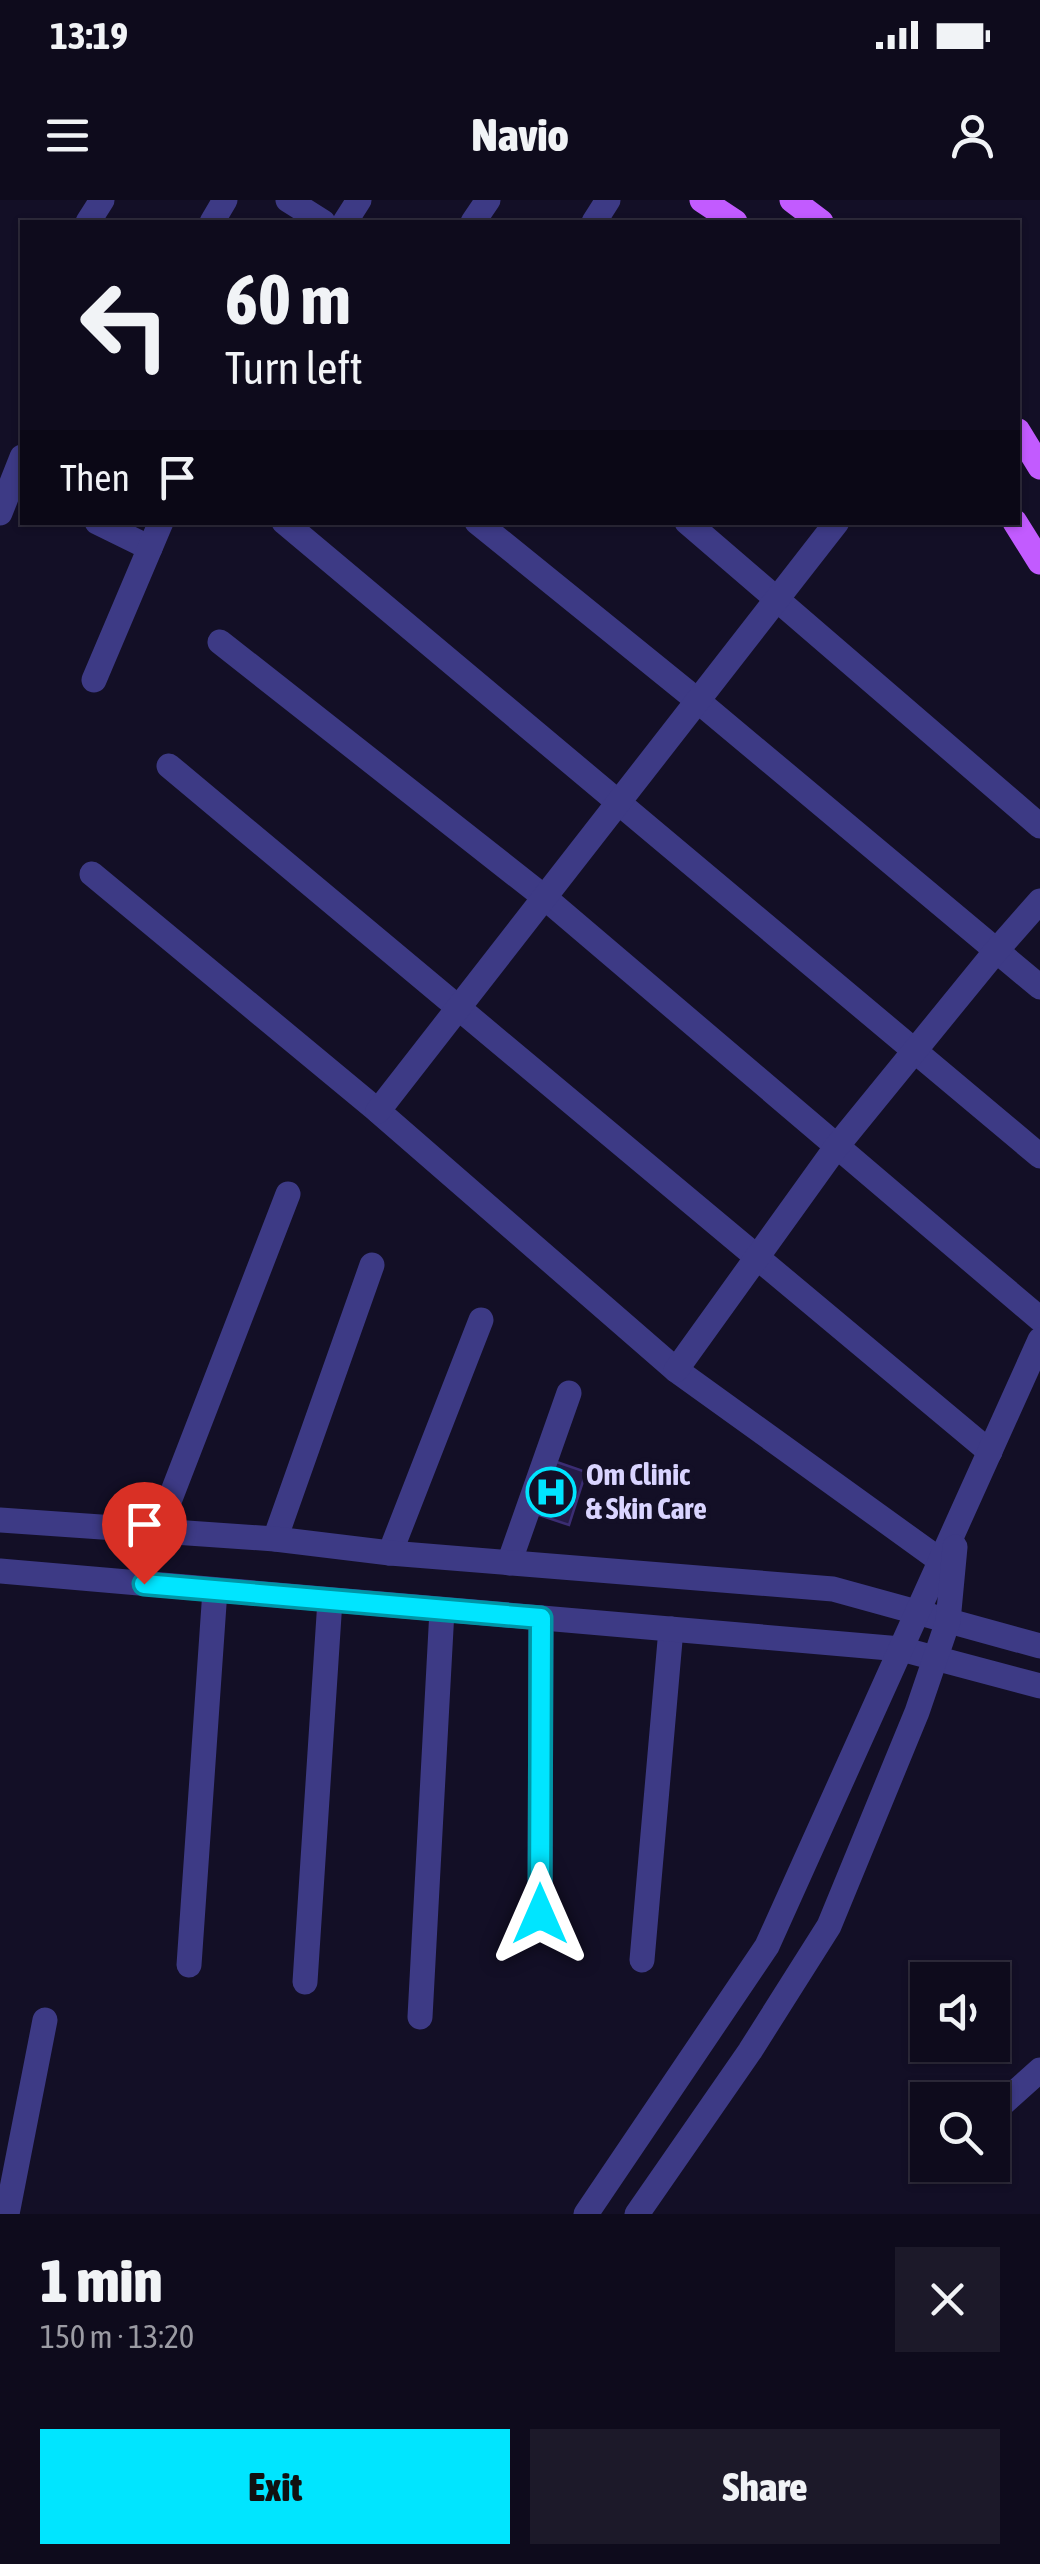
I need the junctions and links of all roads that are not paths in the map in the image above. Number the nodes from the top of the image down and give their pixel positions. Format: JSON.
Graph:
{"nodes":[{"id":1,"x":288,"y":200,"type":"edge"},
{"id":2,"x":702,"y":200,"type":"edge"},
{"id":3,"x":792,"y":200,"type":"edge"},
{"id":4,"x":319,"y":220,"type":"edge"},
{"id":5,"x":731,"y":220,"type":"edge"},
{"id":6,"x":818,"y":220,"type":"edge"},
{"id":7,"x":1020,"y":434,"type":"edge"},
{"id":8,"x":1040,"y":466,"type":"edge"},
{"id":9,"x":12,"y":483,"type":"edge"},
{"id":10,"x":0,"y":513,"type":"edge"},
{"id":11,"x":103,"y":525,"type":"edge"},
{"id":12,"x":160,"y":525,"type":"edge"},
{"id":13,"x":288,"y":525,"type":"edge"},
{"id":14,"x":481,"y":525,"type":"edge"},
{"id":15,"x":690,"y":525,"type":"edge"},
{"id":16,"x":834,"y":525,"type":"edge"},
{"id":17,"x":1016,"y":525,"type":"edge"},
{"id":18,"x":150,"y":548,"type":"junction"},
{"id":19,"x":1040,"y":562,"type":"edge"},
{"id":20,"x":776,"y":600,"type":"junction"},
{"id":21,"x":220,"y":642,"type":"dead end"},
{"id":22,"x":94,"y":680,"type":"dead end"},
{"id":23,"x":698,"y":700,"type":"junction"},
{"id":24,"x":170,"y":766,"type":"dead end"},
{"id":25,"x":619,"y":802,"type":"junction"},
{"id":26,"x":1040,"y":826,"type":"edge"},
{"id":27,"x":92,"y":874,"type":"dead end"},
{"id":28,"x":544,"y":898,"type":"junction"},
{"id":29,"x":1040,"y":901,"type":"edge"},
{"id":30,"x":996,"y":951,"type":"junction"},
{"id":31,"x":1040,"y":987,"type":"edge"},
{"id":32,"x":458,"y":1009,"type":"junction"},
{"id":33,"x":914,"y":1051,"type":"junction"},
{"id":34,"x":378,"y":1111,"type":"junction"},
{"id":35,"x":837,"y":1146,"type":"junction"},
{"id":36,"x":1040,"y":1156,"type":"edge"},
{"id":37,"x":288,"y":1194,"type":"dead end"},
{"id":38,"x":756,"y":1257,"type":"junction"},
{"id":39,"x":372,"y":1265,"type":"dead end"},
{"id":40,"x":1040,"y":1319,"type":"edge"},
{"id":41,"x":481,"y":1320,"type":"dead end"},
{"id":42,"x":1040,"y":1340,"type":"edge"},
{"id":43,"x":676,"y":1370,"type":"junction"},
{"id":44,"x":569,"y":1393,"type":"dead end"},
{"id":45,"x":990,"y":1452,"type":"junction"},
{"id":46,"x":0,"y":1520,"type":"edge"},
{"id":47,"x":956,"y":1527,"type":"junction"},
{"id":48,"x":158,"y":1530,"type":"junction"},
{"id":49,"x":275,"y":1539,"type":"junction"},
{"id":50,"x":390,"y":1553,"type":"junction"},
{"id":51,"x":941,"y":1561,"type":"junction"},
{"id":52,"x":509,"y":1563,"type":"junction"},
{"id":53,"x":0,"y":1571,"type":"edge"},
{"id":54,"x":215,"y":1590,"type":"junction"},
{"id":55,"x":330,"y":1600,"type":"junction"},
{"id":56,"x":442,"y":1610,"type":"junction"},
{"id":57,"x":917,"y":1613,"type":"junction"},
{"id":58,"x":541,"y":1618,"type":"junction"},
{"id":59,"x":948,"y":1621,"type":"junction"},
{"id":60,"x":671,"y":1630,"type":"junction"},
{"id":61,"x":1040,"y":1646,"type":"edge"},
{"id":62,"x":900,"y":1649,"type":"junction"},
{"id":63,"x":936,"y":1658,"type":"junction"},
{"id":64,"x":1040,"y":1686,"type":"edge"},
{"id":65,"x":540,"y":1914,"type":"dead end"},
{"id":66,"x":642,"y":1960,"type":"dead end"},
{"id":67,"x":189,"y":1966,"type":"dead end"},
{"id":68,"x":305,"y":1982,"type":"dead end"},
{"id":69,"x":420,"y":2018,"type":"dead end"},
{"id":70,"x":44,"y":2020,"type":"dead end"},
{"id":71,"x":1040,"y":2070,"type":"edge"},
{"id":72,"x":1010,"y":2097,"type":"edge"},
{"id":73,"x":8,"y":2214,"type":"edge"},
{"id":74,"x":586,"y":2214,"type":"edge"},
{"id":75,"x":636,"y":2214,"type":"edge"}],
"edges":[{"from":1,"to":4,"type":"street"},
{"from":2,"to":5,"type":"main road"},
{"from":3,"to":6,"type":"main road"},
{"from":7,"to":8,"type":"main road"},
{"from":9,"to":10,"type":"street"},
{"from":11,"to":18,"type":"street"},
{"from":12,"to":18,"type":"street"},
{"from":13,"to":25,"type":"street"},
{"from":14,"to":23,"type":"street"},
{"from":15,"to":20,"type":"street"},
{"from":16,"to":20,"type":"street"},
{"from":17,"to":19,"type":"main road"},
{"from":18,"to":22,"type":"street"},
{"from":20,"to":23,"type":"street"},
{"from":20,"to":26,"type":"street"},
{"from":21,"to":28,"type":"street"},
{"from":23,"to":25,"type":"street"},
{"from":23,"to":30,"type":"street"},
{"from":24,"to":32,"type":"street"},
{"from":25,"to":28,"type":"street"},
{"from":25,"to":33,"type":"street"},
{"from":27,"to":34,"type":"street"},
{"from":28,"to":32,"type":"street"},
{"from":28,"to":35,"type":"street"},
{"from":29,"to":30,"type":"street"},
{"from":30,"to":31,"type":"street"},
{"from":30,"to":33,"type":"street"},
{"from":32,"to":34,"type":"street"},
{"from":32,"to":38,"type":"street"},
{"from":33,"to":35,"type":"street"},
{"from":33,"to":36,"type":"street"},
{"from":34,"to":43,"type":"street"},
{"from":35,"to":38,"type":"street"},
{"from":35,"to":40,"type":"street"},
{"from":37,"to":48,"type":"street"},
{"from":38,"to":43,"type":"street"},
{"from":38,"to":45,"type":"street"},
{"from":39,"to":49,"type":"street"},
{"from":41,"to":50,"type":"street"},
{"from":42,"to":45,"type":"street"},
{"from":43,"to":51,"type":"street"},
{"from":44,"to":52,"type":"street"},
{"from":45,"to":47,"type":"street"},
{"from":46,"to":48,"type":"street"},
{"from":47,"to":51,"type":"street"},
{"from":47,"to":59,"type":"street"},
{"from":48,"to":49,"type":"street"},
{"from":49,"to":50,"type":"street"},
{"from":50,"to":52,"type":"street"},
{"from":51,"to":57,"type":"street"},
{"from":52,"to":57,"type":"street"},
{"from":53,"to":54,"type":"street"},
{"from":54,"to":55,"type":"street"},
{"from":54,"to":67,"type":"street"},
{"from":55,"to":56,"type":"street"},
{"from":55,"to":68,"type":"street"},
{"from":56,"to":58,"type":"street"},
{"from":56,"to":69,"type":"street"},
{"from":57,"to":59,"type":"street"},
{"from":57,"to":62,"type":"street"},
{"from":58,"to":60,"type":"street"},
{"from":58,"to":65,"type":"street"},
{"from":59,"to":61,"type":"street"},
{"from":59,"to":63,"type":"street"},
{"from":60,"to":62,"type":"street"},
{"from":60,"to":66,"type":"street"},
{"from":62,"to":63,"type":"street"},
{"from":62,"to":74,"type":"street"},
{"from":63,"to":64,"type":"street"},
{"from":63,"to":75,"type":"street"},
{"from":70,"to":73,"type":"street"},
{"from":71,"to":72,"type":"street"}]}
